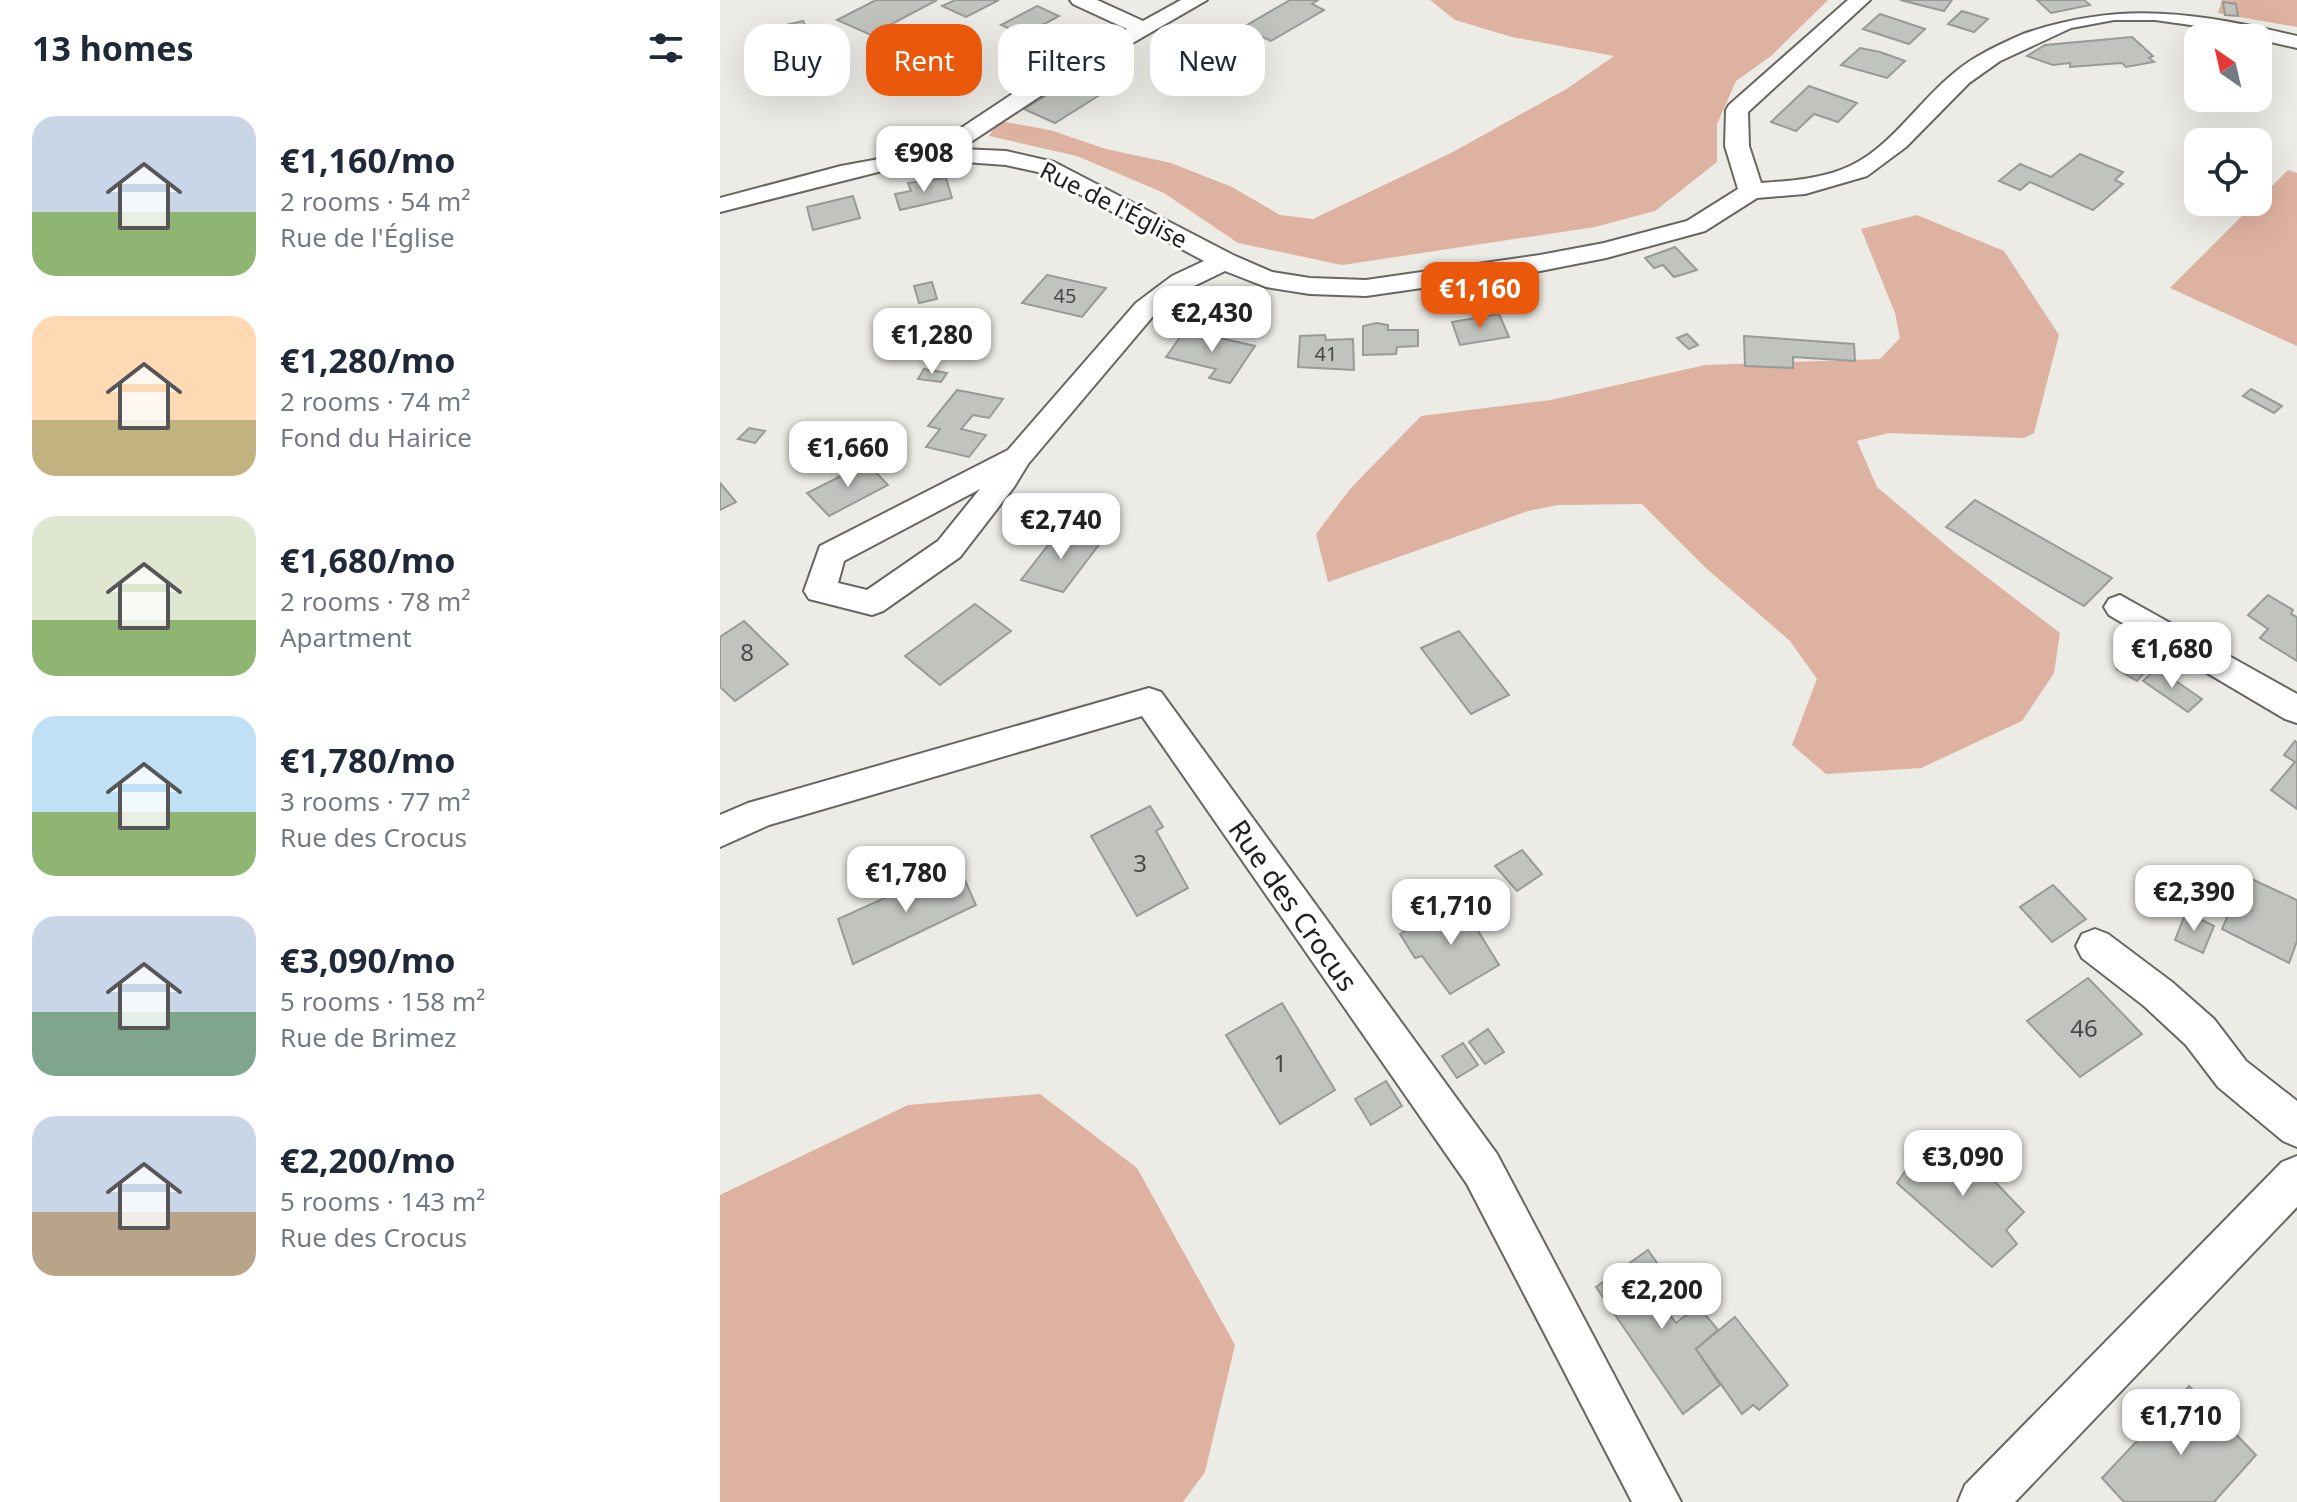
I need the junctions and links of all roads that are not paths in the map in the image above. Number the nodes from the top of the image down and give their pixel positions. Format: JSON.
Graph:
{"nodes":[{"id":1,"x":1080,"y":0,"type":"edge"},
{"id":2,"x":1197,"y":0,"type":"edge"},
{"id":3,"x":1860,"y":0,"type":"edge"},
{"id":4,"x":1144,"y":29,"type":"junction"},
{"id":5,"x":2297,"y":42,"type":"edge"},
{"id":6,"x":937,"y":154,"type":"junction"},
{"id":7,"x":1751,"y":191,"type":"junction"},
{"id":8,"x":720,"y":205,"type":"edge"},
{"id":9,"x":1224,"y":261,"type":"junction"},
{"id":10,"x":1018,"y":457,"type":"junction"},
{"id":11,"x":2120,"y":607,"type":"dead end"},
{"id":12,"x":2297,"y":710,"type":"edge"},
{"id":13,"x":720,"y":832,"type":"edge"},
{"id":14,"x":2095,"y":946,"type":"dead end"},
{"id":15,"x":2297,"y":1127,"type":"edge"},
{"id":16,"x":2297,"y":1177,"type":"edge"},
{"id":17,"x":1657,"y":1502,"type":"edge"},
{"id":18,"x":1982,"y":1502,"type":"edge"}],
"edges":[{"from":1,"to":4,"type":"street"},
{"from":2,"to":4,"type":"street"},
{"from":3,"to":7,"type":"street"},
{"from":4,"to":6,"type":"street"},
{"from":5,"to":7,"type":"street","name":"Rue de l'Église"},
{"from":6,"to":8,"type":"street","name":"Rue de l'Église"},
{"from":6,"to":9,"type":"street","name":"Rue de l'Église"},
{"from":7,"to":9,"type":"street","name":"Rue de l'Église"},
{"from":9,"to":10,"type":"street"},
{"from":10,"to":10,"type":"street"},
{"from":11,"to":12,"type":"street"},
{"from":13,"to":17,"type":"street","name":"Rue des Crocus"},
{"from":14,"to":15,"type":"street"},
{"from":16,"to":18,"type":"street"}]}
